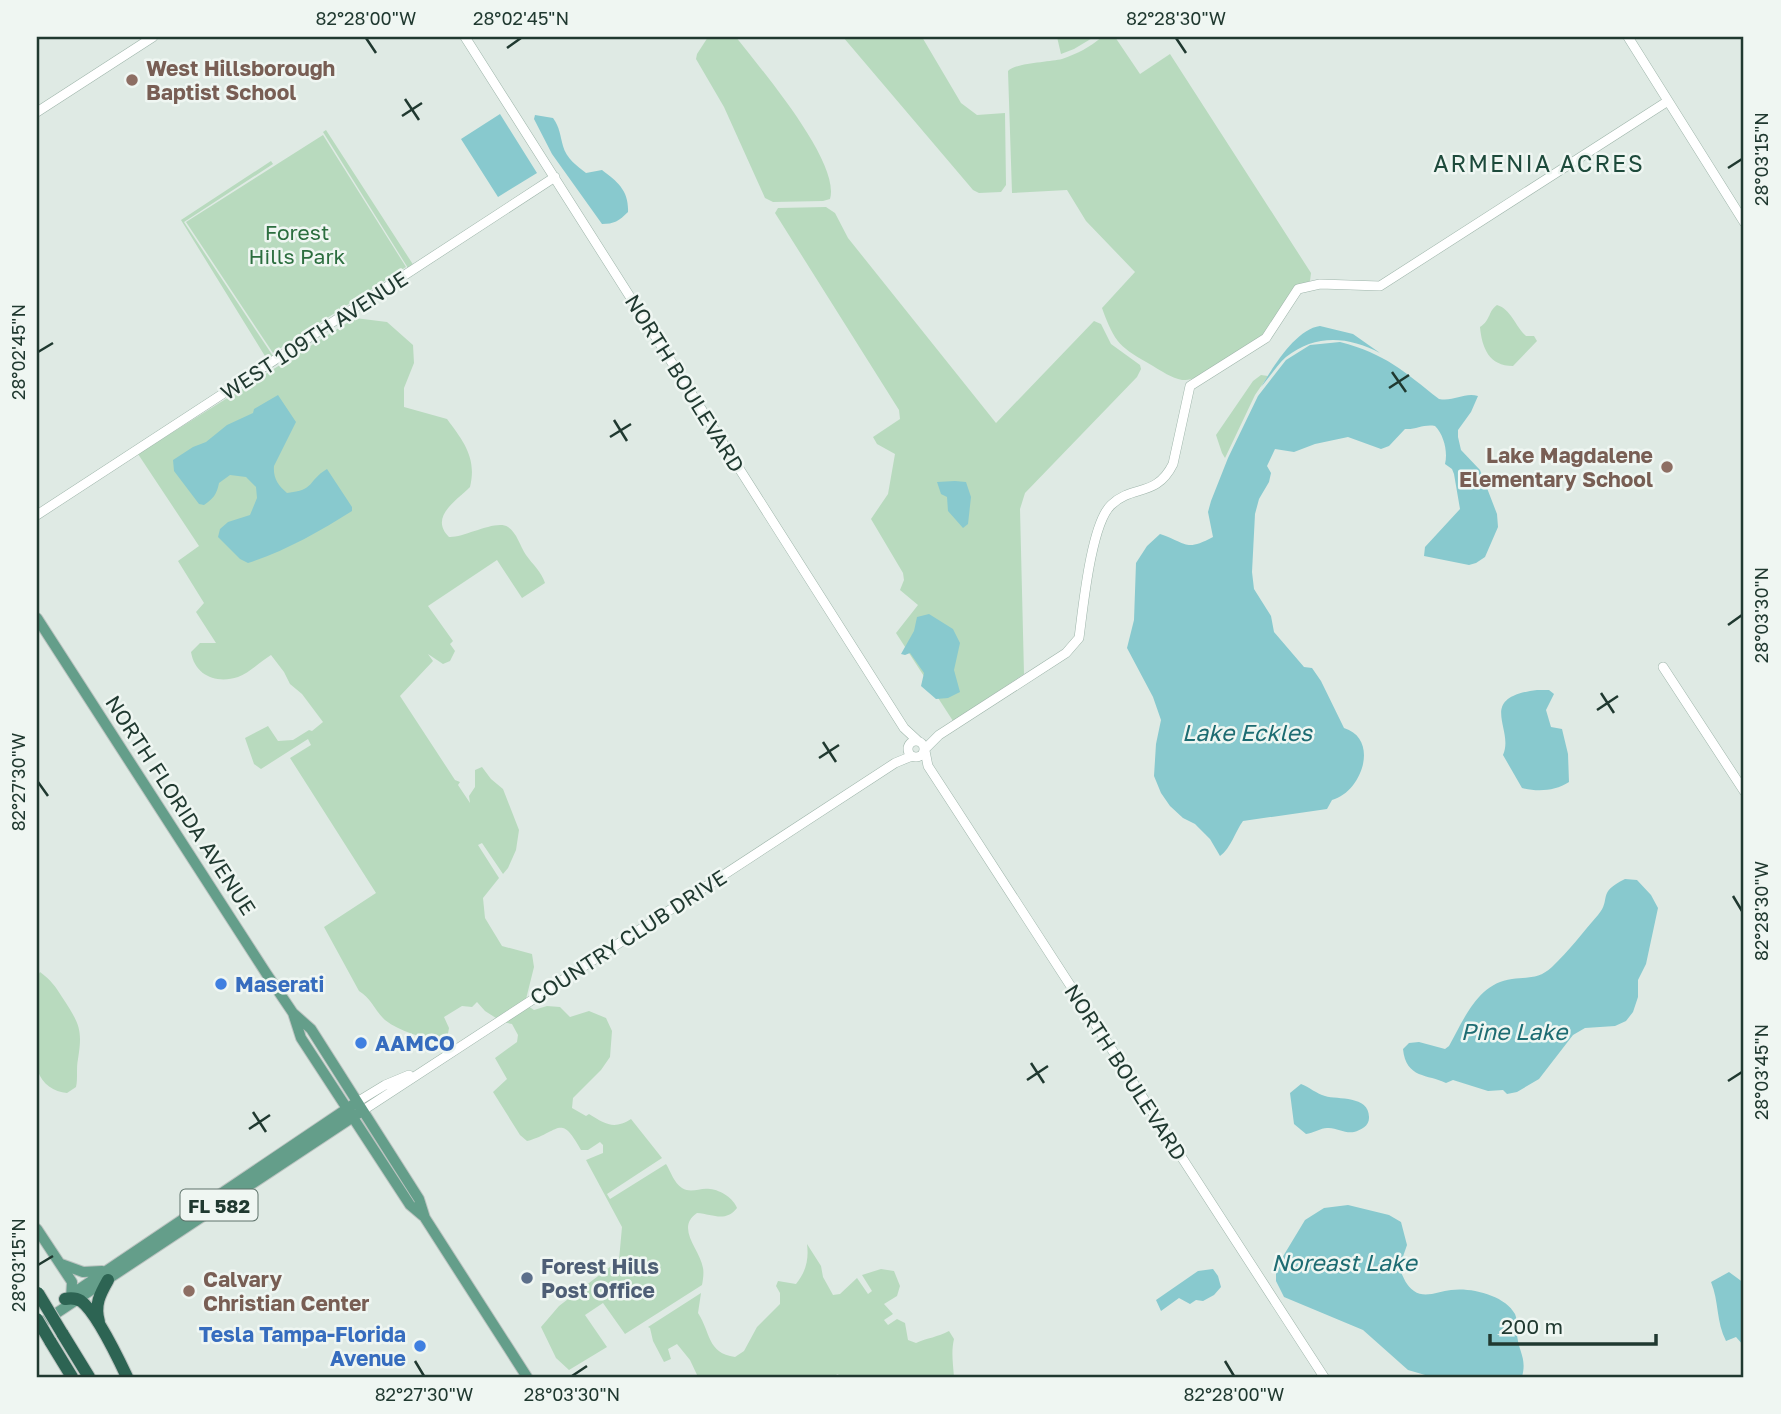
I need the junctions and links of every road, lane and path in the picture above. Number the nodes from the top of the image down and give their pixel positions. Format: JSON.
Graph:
{"nodes":[{"id":1,"x":153,"y":37,"type":"edge"},
{"id":2,"x":465,"y":37,"type":"edge"},
{"id":3,"x":1628,"y":37,"type":"edge"},
{"id":4,"x":1668,"y":101,"type":"junction"},
{"id":5,"x":37,"y":112,"type":"edge"},
{"id":6,"x":555,"y":177,"type":"junction"},
{"id":7,"x":1744,"y":222,"type":"edge"},
{"id":8,"x":37,"y":515,"type":"edge"},
{"id":9,"x":37,"y":618,"type":"edge"},
{"id":10,"x":1663,"y":667,"type":"dead end"},
{"id":11,"x":917,"y":749,"type":"junction"},
{"id":12,"x":1744,"y":791,"type":"edge"},
{"id":13,"x":355,"y":1109,"type":"junction"},
{"id":14,"x":37,"y":1228,"type":"edge"},
{"id":15,"x":61,"y":1264,"type":"junction"},
{"id":16,"x":108,"y":1274,"type":"junction"},
{"id":17,"x":37,"y":1292,"type":"edge"},
{"id":18,"x":70,"y":1299,"type":"junction"},
{"id":19,"x":37,"y":1318,"type":"edge"},
{"id":20,"x":37,"y":1326,"type":"edge"},
{"id":21,"x":99,"y":1326,"type":"junction"},
{"id":22,"x":72,"y":1377,"type":"edge"},
{"id":23,"x":89,"y":1377,"type":"edge"},
{"id":24,"x":127,"y":1377,"type":"edge"},
{"id":25,"x":527,"y":1377,"type":"edge"},
{"id":26,"x":1324,"y":1377,"type":"edge"}],
"edges":[{"from":1,"to":5,"type":"street"},
{"from":2,"to":6,"type":"street","name":"NORTH BOULEVARD"},
{"from":3,"to":4,"type":"street"},
{"from":4,"to":7,"type":"street"},
{"from":4,"to":11,"type":"street","name":"COUNTRY CLUB DRIVE"},
{"from":6,"to":8,"type":"street","name":"WEST 109TH AVENUE"},
{"from":6,"to":11,"type":"street","name":"NORTH BOULEVARD"},
{"from":9,"to":13,"type":"main road","name":"NORTH FLORIDA AVENUE"},
{"from":10,"to":12,"type":"street"},
{"from":11,"to":13,"type":"street","name":"COUNTRY CLUB DRIVE"},
{"from":11,"to":26,"type":"street","name":"NORTH BOULEVARD"},
{"from":13,"to":16,"type":"main road","number":"FL 582"},
{"from":13,"to":25,"type":"main road","name":"NORTH FLORIDA AVENUE"},
{"from":14,"to":15,"type":"main road"},
{"from":15,"to":16,"type":"main road"},
{"from":15,"to":18,"type":"main road"},
{"from":16,"to":18,"type":"main road","number":"FL 582"},
{"from":16,"to":21,"type":"highway"},
{"from":17,"to":23,"type":"highway","bridge":true},
{"from":18,"to":19,"type":"main road","number":"FL 582"},
{"from":18,"to":20,"type":"main road","number":"FL 582"},
{"from":18,"to":21,"type":"highway"},
{"from":19,"to":22,"type":"highway","bridge":true},
{"from":21,"to":24,"type":"highway"}]}
